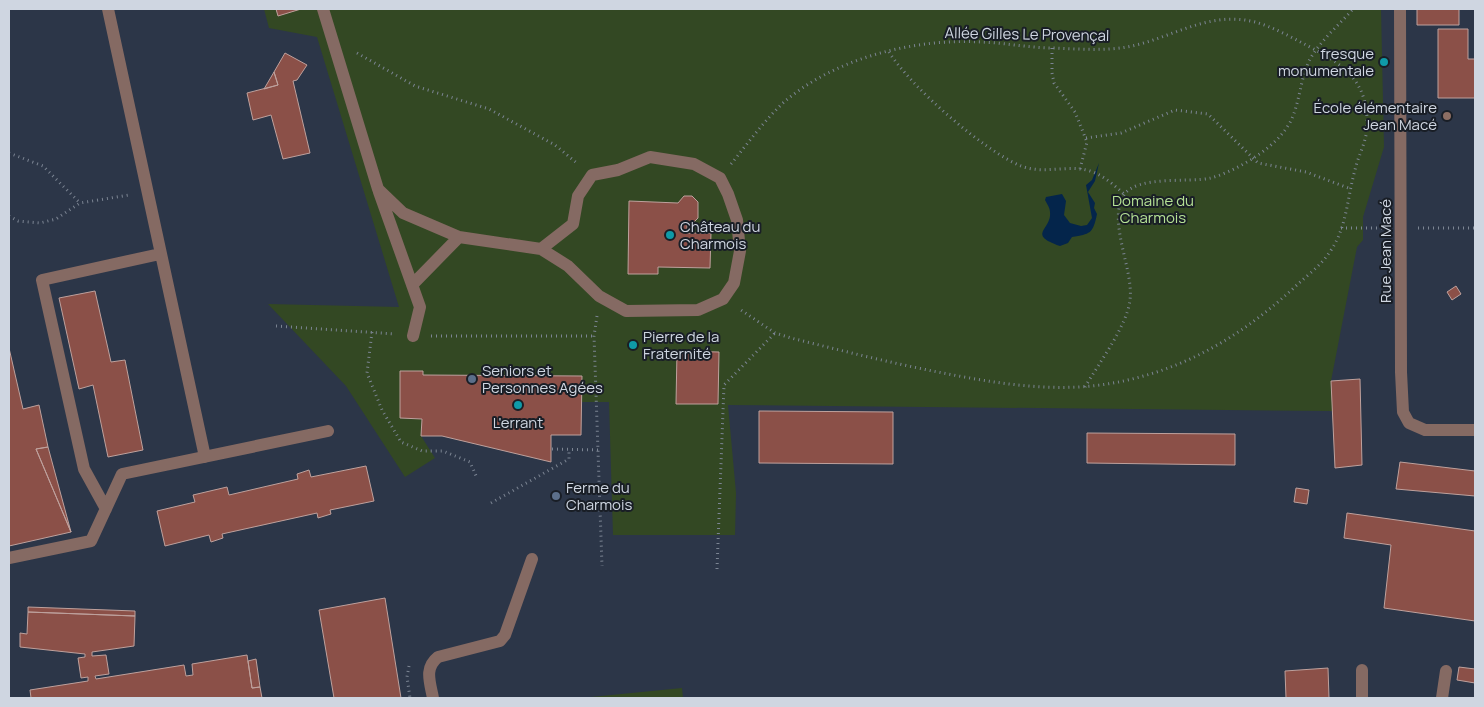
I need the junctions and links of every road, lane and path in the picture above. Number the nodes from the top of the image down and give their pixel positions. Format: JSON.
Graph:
{"nodes":[{"id":1,"x":108,"y":9,"type":"edge"},
{"id":2,"x":323,"y":9,"type":"edge"},
{"id":3,"x":1353,"y":9,"type":"edge"},
{"id":4,"x":1400,"y":9,"type":"edge"},
{"id":5,"x":1052,"y":48,"type":"junction"},
{"id":6,"x":1317,"y":50,"type":"junction"},
{"id":7,"x":354,"y":52,"type":"dead end"},
{"id":8,"x":889,"y":52,"type":"junction"},
{"id":9,"x":1086,"y":138,"type":"junction"},
{"id":10,"x":9,"y":153,"type":"edge"},
{"id":11,"x":1253,"y":159,"type":"junction"},
{"id":12,"x":1080,"y":169,"type":"junction"},
{"id":13,"x":592,"y":175,"type":"junction"},
{"id":14,"x":720,"y":178,"type":"junction"},
{"id":15,"x":378,"y":189,"type":"junction"},
{"id":16,"x":1352,"y":189,"type":"junction"},
{"id":17,"x":147,"y":192,"type":"junction"},
{"id":18,"x":1124,"y":194,"type":"junction"},
{"id":19,"x":80,"y":203,"type":"junction"},
{"id":20,"x":9,"y":216,"type":"edge"},
{"id":21,"x":1341,"y":228,"type":"junction"},
{"id":22,"x":1401,"y":228,"type":"junction"},
{"id":23,"x":1475,"y":228,"type":"edge"},
{"id":24,"x":459,"y":237,"type":"junction"},
{"id":25,"x":541,"y":249,"type":"junction"},
{"id":26,"x":160,"y":254,"type":"junction"},
{"id":27,"x":412,"y":285,"type":"junction"},
{"id":28,"x":722,"y":299,"type":"junction"},
{"id":29,"x":608,"y":301,"type":"junction"},
{"id":30,"x":372,"y":332,"type":"dead end"},
{"id":31,"x":775,"y":333,"type":"junction"},
{"id":32,"x":413,"y":336,"type":"dead end"},
{"id":33,"x":1084,"y":387,"type":"junction"},
{"id":34,"x":328,"y":430,"type":"dead end"},
{"id":35,"x":1475,"y":430,"type":"edge"},
{"id":36,"x":552,"y":449,"type":"dead end"},
{"id":37,"x":568,"y":450,"type":"junction"},
{"id":38,"x":599,"y":450,"type":"junction"},
{"id":39,"x":206,"y":457,"type":"junction"},
{"id":40,"x":478,"y":478,"type":"dead end"},
{"id":41,"x":491,"y":503,"type":"dead end"},
{"id":42,"x":106,"y":509,"type":"junction"},
{"id":43,"x":9,"y":558,"type":"edge"},
{"id":44,"x":532,"y":559,"type":"dead end"},
{"id":45,"x":602,"y":566,"type":"dead end"},
{"id":46,"x":717,"y":569,"type":"dead end"},
{"id":47,"x":1362,"y":670,"type":"dead end"},
{"id":48,"x":1446,"y":671,"type":"dead end"},
{"id":49,"x":433,"y":698,"type":"edge"},
{"id":50,"x":1362,"y":698,"type":"edge"},
{"id":51,"x":1442,"y":698,"type":"edge"}],
"edges":[{"from":1,"to":17,"type":"street"},
{"from":2,"to":15,"type":"street"},
{"from":3,"to":6,"type":"path"},
{"from":4,"to":22,"type":"street","name":"Rue Jean Macé"},
{"from":5,"to":6,"type":"path","name":"Allée Gilles Le Provençal"},
{"from":5,"to":8,"type":"path","name":"Allée Gilles Le Provençal"},
{"from":5,"to":9,"type":"path"},
{"from":6,"to":11,"type":"path"},
{"from":6,"to":16,"type":"path","name":"Allée Gilles Le Provençal"},
{"from":7,"to":13,"type":"path"},
{"from":8,"to":12,"type":"path"},
{"from":8,"to":14,"type":"path","name":"Allée Gilles Le Provençal"},
{"from":9,"to":11,"type":"path"},
{"from":9,"to":12,"type":"path"},
{"from":10,"to":19,"type":"path"},
{"from":11,"to":16,"type":"path"},
{"from":11,"to":18,"type":"path"},
{"from":12,"to":18,"type":"path"},
{"from":13,"to":14,"type":"street"},
{"from":13,"to":25,"type":"street"},
{"from":14,"to":28,"type":"street"},
{"from":15,"to":24,"type":"street"},
{"from":15,"to":27,"type":"street"},
{"from":16,"to":21,"type":"path","name":"Allée Gilles Le Provençal"},
{"from":17,"to":19,"type":"path"},
{"from":17,"to":26,"type":"street"},
{"from":18,"to":33,"type":"path"},
{"from":19,"to":20,"type":"path"},
{"from":21,"to":22,"type":"path"},
{"from":21,"to":33,"type":"path","name":"Allée Gilles Le Provençal"},
{"from":22,"to":23,"type":"path"},
{"from":22,"to":35,"type":"street","name":"Rue Jean Macé"},
{"from":24,"to":25,"type":"street"},
{"from":24,"to":27,"type":"street"},
{"from":25,"to":29,"type":"street"},
{"from":26,"to":39,"type":"street"},
{"from":26,"to":42,"type":"street"},
{"from":27,"to":32,"type":"street"},
{"from":28,"to":29,"type":"street"},
{"from":28,"to":31,"type":"path","name":"Allée Gilles Le Provençal"},
{"from":29,"to":38,"type":"path"},
{"from":30,"to":40,"type":"path"},
{"from":31,"to":33,"type":"path","name":"Allée Gilles Le Provençal"},
{"from":31,"to":46,"type":"path"},
{"from":34,"to":39,"type":"street"},
{"from":36,"to":37,"type":"path"},
{"from":37,"to":38,"type":"path"},
{"from":37,"to":41,"type":"path"},
{"from":38,"to":45,"type":"path"},
{"from":39,"to":42,"type":"street"},
{"from":42,"to":43,"type":"street"},
{"from":44,"to":49,"type":"street"},
{"from":47,"to":50,"type":"street"},
{"from":48,"to":51,"type":"street"}]}
